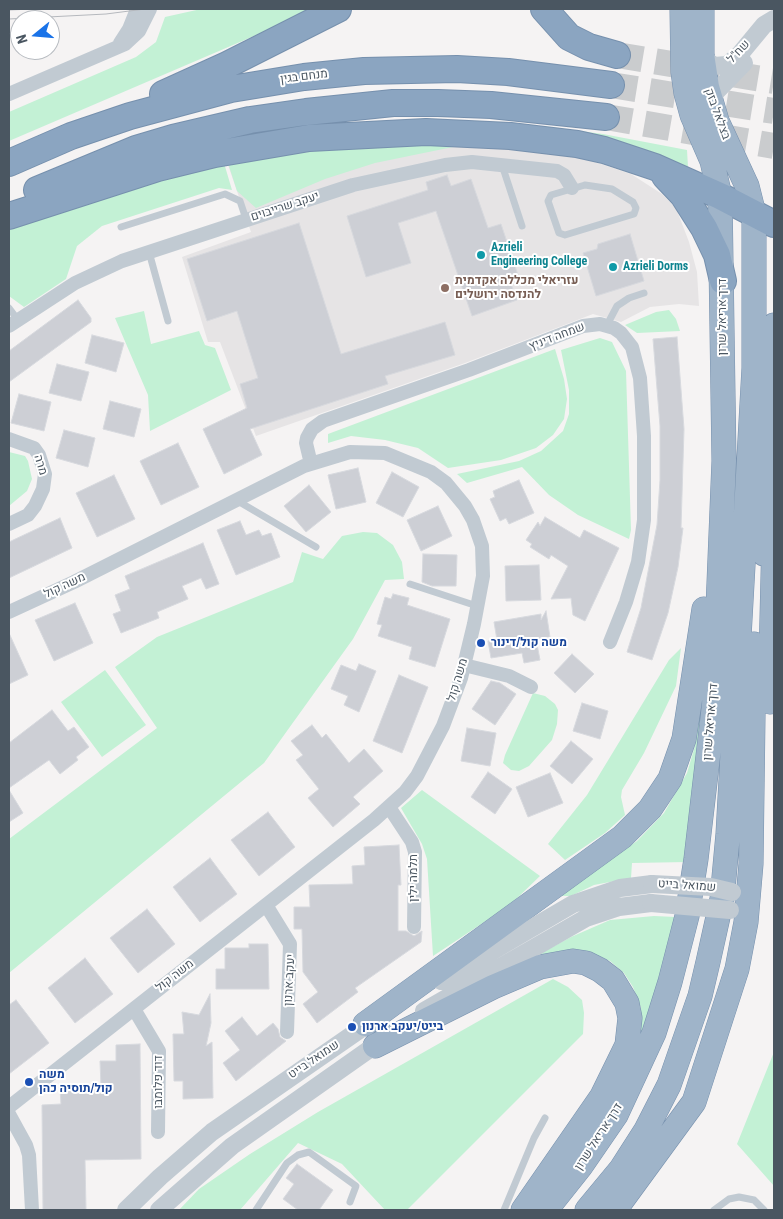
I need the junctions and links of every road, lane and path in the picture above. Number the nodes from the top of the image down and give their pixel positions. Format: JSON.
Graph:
{"nodes":[{"id":1,"x":136,"y":9,"type":"edge"},
{"id":2,"x":150,"y":9,"type":"edge"},
{"id":3,"x":338,"y":9,"type":"edge"},
{"id":4,"x":544,"y":9,"type":"edge"},
{"id":5,"x":682,"y":9,"type":"edge"},
{"id":6,"x":702,"y":9,"type":"edge"},
{"id":7,"x":774,"y":19,"type":"edge"},
{"id":8,"x":774,"y":28,"type":"edge"},
{"id":9,"x":116,"y":48,"type":"junction"},
{"id":10,"x":702,"y":54,"type":"junction"},
{"id":11,"x":617,"y":55,"type":"tunnel mouth"},
{"id":12,"x":612,"y":85,"type":"tunnel mouth"},
{"id":13,"x":9,"y":94,"type":"edge"},
{"id":14,"x":710,"y":98,"type":"junction"},
{"id":15,"x":606,"y":117,"type":"tunnel mouth"},
{"id":16,"x":72,"y":136,"type":"junction"},
{"id":17,"x":9,"y":163,"type":"edge"},
{"id":18,"x":502,"y":165,"type":"junction"},
{"id":19,"x":655,"y":167,"type":"junction"},
{"id":20,"x":572,"y":188,"type":"junction"},
{"id":21,"x":720,"y":196,"type":"junction"},
{"id":22,"x":9,"y":204,"type":"edge"},
{"id":23,"x":9,"y":216,"type":"edge"},
{"id":24,"x":764,"y":219,"type":"edge"},
{"id":25,"x":246,"y":220,"type":"junction"},
{"id":26,"x":121,"y":226,"type":"dead end"},
{"id":27,"x":522,"y":226,"type":"dead end"},
{"id":28,"x":149,"y":252,"type":"junction"},
{"id":29,"x":723,"y":281,"type":"junction"},
{"id":30,"x":644,"y":293,"type":"dead end"},
{"id":31,"x":9,"y":308,"type":"edge"},
{"id":32,"x":168,"y":321,"type":"dead end"},
{"id":33,"x":14,"y":323,"type":"edge"},
{"id":34,"x":607,"y":325,"type":"junction"},
{"id":35,"x":774,"y":326,"type":"edge"},
{"id":36,"x":754,"y":368,"type":"junction"},
{"id":37,"x":772,"y":396,"type":"junction"},
{"id":38,"x":9,"y":439,"type":"edge"},
{"id":39,"x":724,"y":461,"type":"junction"},
{"id":40,"x":311,"y":464,"type":"junction"},
{"id":41,"x":236,"y":500,"type":"junction"},
{"id":42,"x":774,"y":517,"type":"edge"},
{"id":43,"x":9,"y":524,"type":"edge"},
{"id":44,"x":774,"y":535,"type":"edge"},
{"id":45,"x":316,"y":547,"type":"dead end"},
{"id":46,"x":410,"y":584,"type":"dead end"},
{"id":47,"x":477,"y":606,"type":"junction"},
{"id":48,"x":9,"y":612,"type":"edge"},
{"id":49,"x":610,"y":642,"type":"dead end"},
{"id":50,"x":464,"y":665,"type":"junction"},
{"id":51,"x":531,"y":687,"type":"dead end"},
{"id":52,"x":754,"y":743,"type":"junction"},
{"id":53,"x":389,"y":808,"type":"junction"},
{"id":54,"x":737,"y":901,"type":"junction"},
{"id":55,"x":266,"y":905,"type":"junction"},
{"id":56,"x":414,"y":927,"type":"dead end"},
{"id":57,"x":134,"y":1009,"type":"junction"},
{"id":58,"x":365,"y":1024,"type":"junction"},
{"id":59,"x":287,"y":1032,"type":"dead end"},
{"id":60,"x":375,"y":1046,"type":"junction"},
{"id":61,"x":694,"y":1102,"type":"junction"},
{"id":62,"x":9,"y":1107,"type":"edge"},
{"id":63,"x":9,"y":1114,"type":"edge"},
{"id":64,"x":545,"y":1118,"type":"dead end"},
{"id":65,"x":158,"y":1132,"type":"dead end"},
{"id":66,"x":350,"y":1202,"type":"dead end"},
{"id":67,"x":32,"y":1210,"type":"edge"},
{"id":68,"x":126,"y":1210,"type":"edge"},
{"id":69,"x":158,"y":1210,"type":"edge"},
{"id":70,"x":256,"y":1210,"type":"edge"},
{"id":71,"x":504,"y":1210,"type":"edge"},
{"id":72,"x":523,"y":1210,"type":"edge"},
{"id":73,"x":546,"y":1210,"type":"edge"},
{"id":74,"x":588,"y":1210,"type":"edge"},
{"id":75,"x":615,"y":1210,"type":"edge"},
{"id":76,"x":714,"y":1210,"type":"edge"},
{"id":77,"x":764,"y":1210,"type":"edge"}],
"edges":[{"from":1,"to":9,"type":"street"},
{"from":2,"to":9,"type":"street"},
{"from":3,"to":16,"type":"highway"},
{"from":4,"to":11,"type":"highway"},
{"from":5,"to":21,"type":"highway","name":"בצלאל בזק"},
{"from":6,"to":10,"type":"highway","name":"בצלאל בזק"},
{"from":7,"to":10,"type":"street","name":"שח\"ל"},
{"from":8,"to":14,"type":"street","name":"שח\"ל"},
{"from":9,"to":13,"type":"street"},
{"from":10,"to":14,"type":"highway","name":"בצלאל בזק"},
{"from":12,"to":16,"type":"highway","name":"מנחם בגין"},
{"from":14,"to":24,"type":"highway","name":"בצלאל בזק"},
{"from":15,"to":22,"type":"highway"},
{"from":16,"to":17,"type":"highway","name":"מנחם בגין"},
{"from":18,"to":20,"type":"street","name":"יעקב שרייבוים"},
{"from":18,"to":25,"type":"street","name":"יעקב שרייבוים"},
{"from":18,"to":27,"type":"lane"},
{"from":19,"to":21,"type":"highway"},
{"from":19,"to":23,"type":"highway"},
{"from":19,"to":29,"type":"highway"},
{"from":20,"to":20,"type":"lane"},
{"from":21,"to":24,"type":"highway"},
{"from":21,"to":29,"type":"highway","name":"דרך אריאל שרון"},
{"from":24,"to":36,"type":"highway","name":"דרך אריאל שרון"},
{"from":25,"to":26,"type":"lane"},
{"from":25,"to":28,"type":"street","name":"יעקב שרייבוים"},
{"from":28,"to":32,"type":"lane"},
{"from":28,"to":33,"type":"street","name":"יעקב שרייבוים"},
{"from":29,"to":39,"type":"highway","name":"דרך אריאל שרון"},
{"from":30,"to":34,"type":"lane"},
{"from":31,"to":33,"type":"lane"},
{"from":34,"to":40,"type":"street","name":"שמחה דיניץ"},
{"from":34,"to":49,"type":"street"},
{"from":35,"to":37,"type":"highway"},
{"from":36,"to":52,"type":"highway"},
{"from":36,"to":74,"type":"highway","name":"דרך אריאל שרון"},
{"from":37,"to":42,"type":"highway"},
{"from":37,"to":52,"type":"highway"},
{"from":38,"to":43,"type":"street","name":"מרה"},
{"from":39,"to":58,"type":"highway"},
{"from":39,"to":73,"type":"highway","name":"דרך אריאל שרון"},
{"from":40,"to":41,"type":"street","name":"משה קול"},
{"from":40,"to":47,"type":"street","name":"משה קול"},
{"from":41,"to":45,"type":"lane"},
{"from":41,"to":48,"type":"street","name":"משה קול"},
{"from":44,"to":61,"type":"highway"},
{"from":46,"to":47,"type":"lane"},
{"from":47,"to":50,"type":"street","name":"משה קול"},
{"from":50,"to":51,"type":"street"},
{"from":50,"to":53,"type":"street","name":"משה קול"},
{"from":52,"to":54,"type":"highway"},
{"from":53,"to":55,"type":"street","name":"משה קול"},
{"from":53,"to":56,"type":"street","name":"תלמה ילין"},
{"from":54,"to":58,"type":"street","name":"שמואל בייט","bridge":true},
{"from":54,"to":60,"type":"street","name":"שמואל בייט","bridge":true},
{"from":54,"to":61,"type":"highway"},
{"from":55,"to":57,"type":"street","name":"משה קול"},
{"from":55,"to":59,"type":"street","name":"יעקב ארנון"},
{"from":57,"to":62,"type":"street","name":"משה קול"},
{"from":57,"to":65,"type":"street","name":"דוד פלומבו"},
{"from":58,"to":68,"type":"street","name":"שמואל בייט"},
{"from":60,"to":69,"type":"street","name":"שמואל בייט"},
{"from":60,"to":72,"type":"highway"},
{"from":61,"to":75,"type":"highway"},
{"from":63,"to":67,"type":"street"},
{"from":64,"to":71,"type":"lane"},
{"from":66,"to":70,"type":"lane"},
{"from":76,"to":77,"type":"lane"}]}
